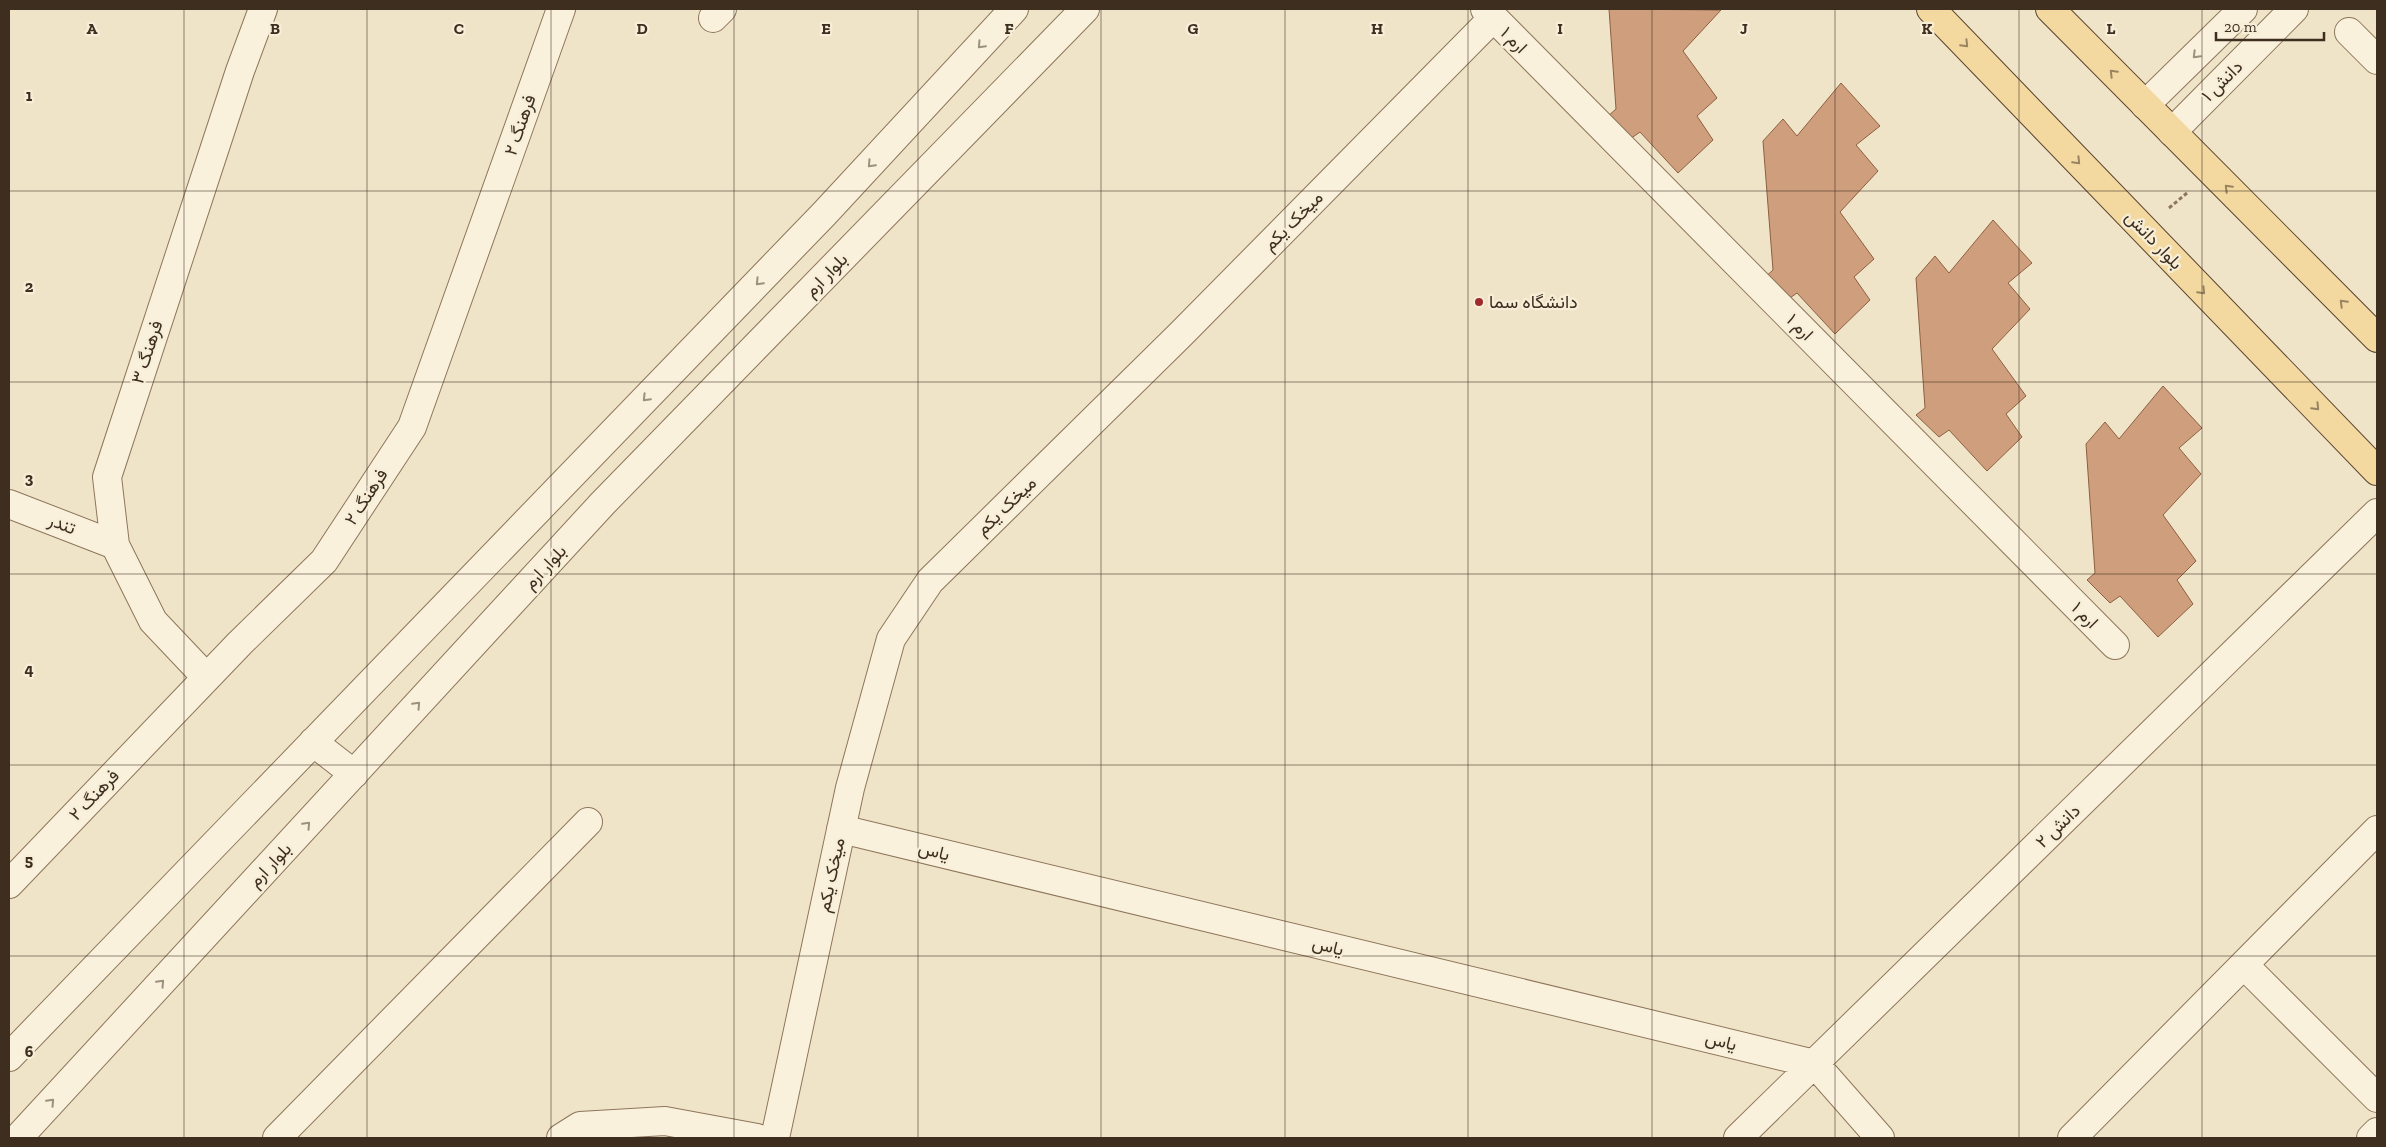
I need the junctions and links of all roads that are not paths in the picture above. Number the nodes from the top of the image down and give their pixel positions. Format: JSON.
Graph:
{"nodes":[{"id":1,"x":561,"y":9,"type":"edge"},
{"id":2,"x":1014,"y":9,"type":"edge"},
{"id":3,"x":1085,"y":9,"type":"edge"},
{"id":4,"x":1931,"y":9,"type":"edge"},
{"id":5,"x":2050,"y":9,"type":"edge"},
{"id":6,"x":2243,"y":9,"type":"edge"},
{"id":7,"x":2294,"y":9,"type":"edge"},
{"id":8,"x":258,"y":10,"type":"edge"},
{"id":9,"x":1489,"y":13,"type":"edge"},
{"id":10,"x":2349,"y":32,"type":"dead end"},
{"id":11,"x":2377,"y":60,"type":"edge"},
{"id":12,"x":2145,"y":105,"type":"junction"},
{"id":13,"x":2172,"y":132,"type":"junction"},
{"id":14,"x":2377,"y":338,"type":"edge"},
{"id":15,"x":2377,"y":471,"type":"edge"},
{"id":16,"x":9,"y":504,"type":"edge"},
{"id":17,"x":2377,"y":513,"type":"edge"},
{"id":18,"x":115,"y":545,"type":"junction"},
{"id":19,"x":2115,"y":645,"type":"dead end"},
{"id":20,"x":206,"y":677,"type":"junction"},
{"id":21,"x":313,"y":742,"type":"junction"},
{"id":22,"x":354,"y":774,"type":"junction"},
{"id":23,"x":588,"y":822,"type":"dead end"},
{"id":24,"x":841,"y":829,"type":"junction"},
{"id":25,"x":2377,"y":830,"type":"edge"},
{"id":26,"x":9,"y":884,"type":"edge"},
{"id":27,"x":2244,"y":965,"type":"junction"},
{"id":28,"x":9,"y":1058,"type":"edge"},
{"id":29,"x":1815,"y":1064,"type":"junction"},
{"id":30,"x":2377,"y":1098,"type":"edge"},
{"id":31,"x":2377,"y":1132,"type":"edge"},
{"id":32,"x":18,"y":1138,"type":"edge"},
{"id":33,"x":278,"y":1138,"type":"edge"},
{"id":34,"x":561,"y":1138,"type":"edge"},
{"id":35,"x":757,"y":1138,"type":"edge"},
{"id":36,"x":775,"y":1138,"type":"edge"},
{"id":37,"x":1738,"y":1138,"type":"edge"},
{"id":38,"x":1880,"y":1138,"type":"edge"},
{"id":39,"x":2072,"y":1138,"type":"edge"},
{"id":40,"x":2370,"y":1138,"type":"edge"}],
"edges":[{"from":1,"to":20,"type":"street","name":"فرهنگ ۲"},
{"from":2,"to":21,"type":"street","one_way":true},
{"from":22,"to":3,"type":"street","name":"بلوار ارم","one_way":true},
{"from":4,"to":15,"type":"main road","name":"بلوار دانش","one_way":true},
{"from":12,"to":5,"type":"main road","one_way":true},
{"from":6,"to":12,"type":"street","name":"دانش ۱","one_way":true},
{"from":7,"to":13,"type":"street","name":"دانش ۱"},
{"from":8,"to":18,"type":"street","name":"فرهنگ ۳"},
{"from":9,"to":19,"type":"street","name":"ارم ۱"},
{"from":9,"to":24,"type":"street","name":"میخک یکم"},
{"from":10,"to":11,"type":"street"},
{"from":12,"to":13,"type":"main road"},
{"from":14,"to":13,"type":"main road","one_way":true},
{"from":16,"to":18,"type":"street","name":"تندر"},
{"from":17,"to":29,"type":"street","name":"دانش ۲"},
{"from":18,"to":20,"type":"street","name":"فرهنگ ۳"},
{"from":20,"to":26,"type":"street","name":"فرهنگ ۲"},
{"from":21,"to":22,"type":"street"},
{"from":21,"to":28,"type":"street"},
{"from":32,"to":22,"type":"street","name":"بلوار ارم","one_way":true},
{"from":23,"to":33,"type":"street"},
{"from":24,"to":29,"type":"street","name":"یاس"},
{"from":24,"to":36,"type":"street","name":"میخک یکم"},
{"from":25,"to":27,"type":"street"},
{"from":27,"to":30,"type":"street"},
{"from":27,"to":39,"type":"street"},
{"from":29,"to":37,"type":"street","name":"دانش ۲"},
{"from":29,"to":38,"type":"street"},
{"from":31,"to":40,"type":"street"},
{"from":34,"to":35,"type":"street"}]}
